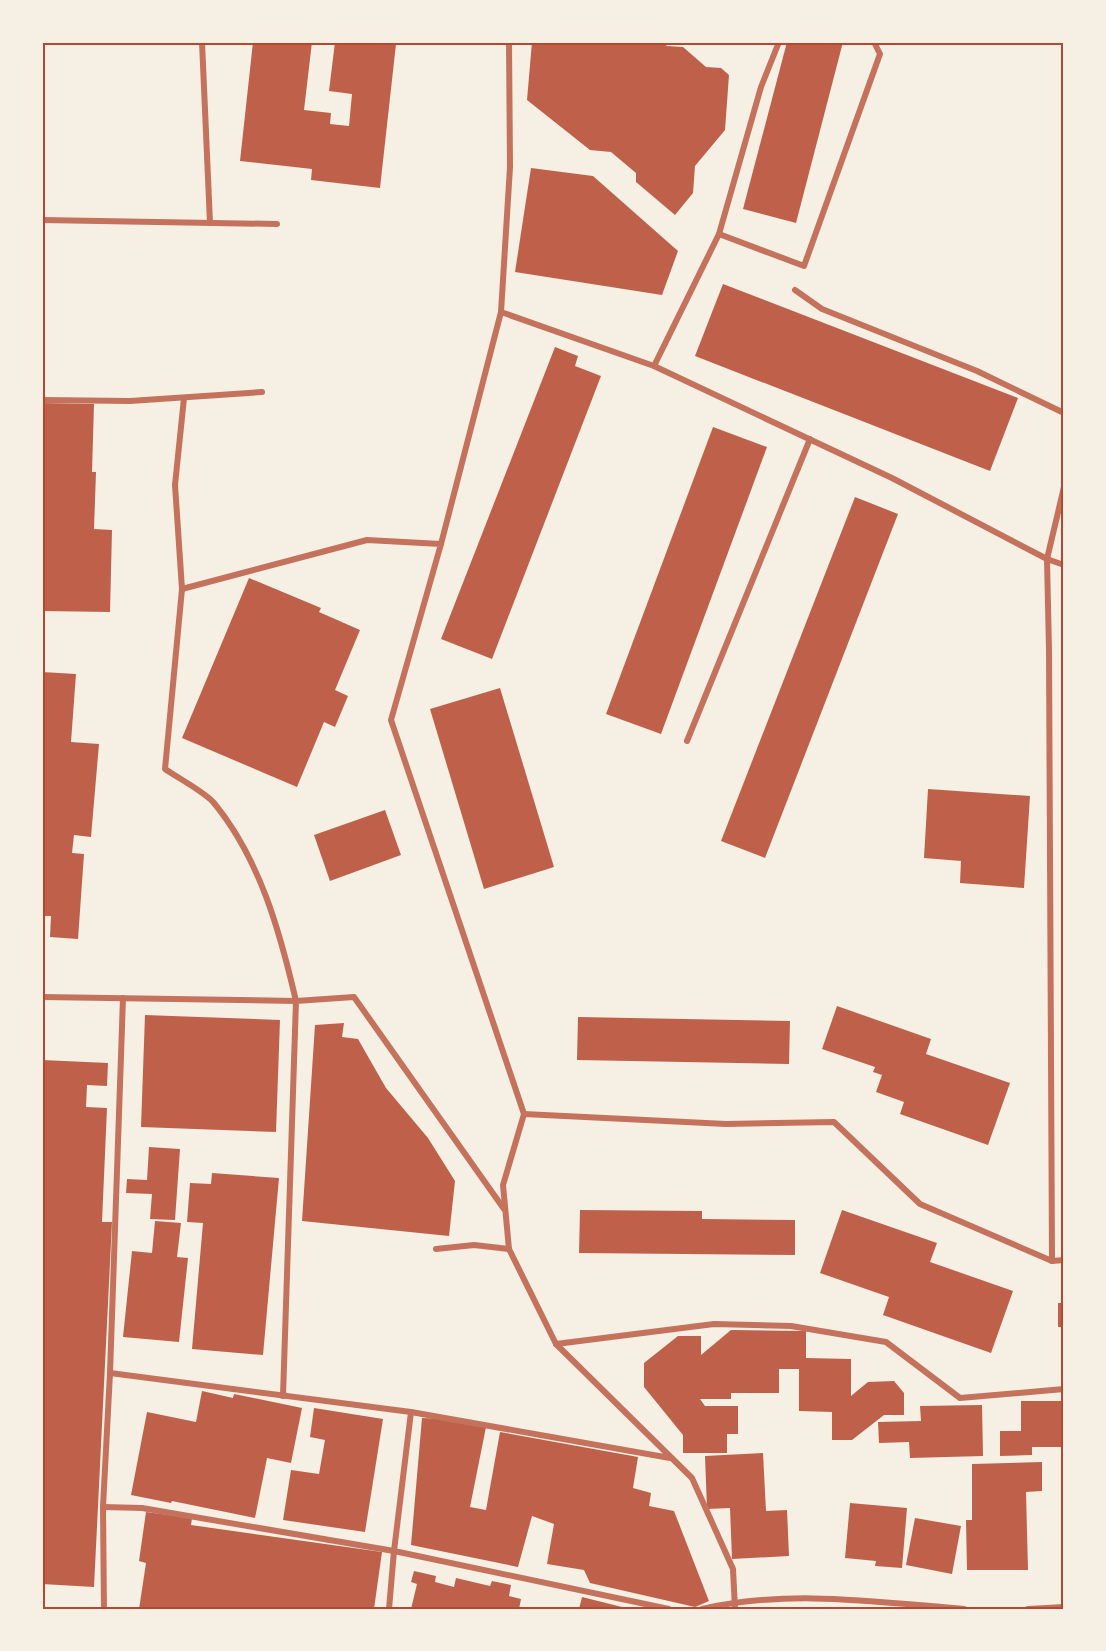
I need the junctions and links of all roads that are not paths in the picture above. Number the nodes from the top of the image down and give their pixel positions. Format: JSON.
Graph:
{"nodes":[{"id":1,"x":202,"y":42,"type":"edge"},
{"id":2,"x":509,"y":42,"type":"edge"},
{"id":3,"x":779,"y":42,"type":"edge"},
{"id":4,"x":874,"y":42,"type":"edge"},
{"id":5,"x":42,"y":220,"type":"edge"},
{"id":6,"x":210,"y":223,"type":"junction"},
{"id":7,"x":277,"y":224,"type":"dead end"},
{"id":8,"x":719,"y":234,"type":"junction"},
{"id":9,"x":795,"y":290,"type":"dead end"},
{"id":10,"x":501,"y":312,"type":"junction"},
{"id":11,"x":654,"y":366,"type":"junction"},
{"id":12,"x":262,"y":392,"type":"dead end"},
{"id":13,"x":184,"y":398,"type":"junction"},
{"id":14,"x":42,"y":400,"type":"edge"},
{"id":15,"x":1064,"y":413,"type":"edge"},
{"id":16,"x":810,"y":440,"type":"junction"},
{"id":17,"x":1064,"y":487,"type":"edge"},
{"id":18,"x":441,"y":544,"type":"junction"},
{"id":19,"x":1047,"y":560,"type":"junction"},
{"id":20,"x":1064,"y":565,"type":"edge"},
{"id":21,"x":182,"y":589,"type":"junction"},
{"id":22,"x":687,"y":741,"type":"dead end"},
{"id":23,"x":42,"y":997,"type":"edge"},
{"id":24,"x":123,"y":998,"type":"junction"},
{"id":25,"x":296,"y":1001,"type":"junction"},
{"id":26,"x":524,"y":1114,"type":"junction"},
{"id":27,"x":505,"y":1211,"type":"junction"},
{"id":28,"x":436,"y":1249,"type":"dead end"},
{"id":29,"x":509,"y":1249,"type":"junction"},
{"id":30,"x":1064,"y":1260,"type":"edge"},
{"id":31,"x":1052,"y":1261,"type":"junction"},
{"id":32,"x":556,"y":1344,"type":"junction"},
{"id":33,"x":110,"y":1373,"type":"junction"},
{"id":34,"x":1064,"y":1389,"type":"edge"},
{"id":35,"x":283,"y":1396,"type":"junction"},
{"id":36,"x":411,"y":1412,"type":"junction"},
{"id":37,"x":672,"y":1459,"type":"junction"},
{"id":38,"x":103,"y":1507,"type":"junction"},
{"id":39,"x":394,"y":1551,"type":"junction"},
{"id":40,"x":735,"y":1605,"type":"edge"},
{"id":41,"x":1064,"y":1607,"type":"edge"},
{"id":42,"x":104,"y":1609,"type":"edge"},
{"id":43,"x":389,"y":1609,"type":"edge"},
{"id":44,"x":669,"y":1609,"type":"edge"},
{"id":45,"x":702,"y":1609,"type":"edge"},
{"id":46,"x":964,"y":1609,"type":"edge"},
{"id":47,"x":1028,"y":1609,"type":"edge"}],
"edges":[{"from":1,"to":6,"type":"street"},
{"from":2,"to":10,"type":"street"},
{"from":3,"to":8,"type":"street"},
{"from":4,"to":8,"type":"street"},
{"from":5,"to":6,"type":"street"},
{"from":6,"to":7,"type":"street"},
{"from":8,"to":11,"type":"street"},
{"from":9,"to":15,"type":"street"},
{"from":10,"to":11,"type":"street"},
{"from":10,"to":18,"type":"street"},
{"from":11,"to":16,"type":"street"},
{"from":12,"to":13,"type":"street"},
{"from":13,"to":14,"type":"street"},
{"from":13,"to":21,"type":"street"},
{"from":16,"to":19,"type":"street"},
{"from":16,"to":22,"type":"street"},
{"from":17,"to":19,"type":"street"},
{"from":18,"to":21,"type":"street"},
{"from":18,"to":26,"type":"street"},
{"from":19,"to":20,"type":"street"},
{"from":19,"to":31,"type":"street"},
{"from":21,"to":25,"type":"street"},
{"from":23,"to":24,"type":"street"},
{"from":24,"to":25,"type":"street"},
{"from":24,"to":33,"type":"street"},
{"from":25,"to":27,"type":"street"},
{"from":25,"to":35,"type":"street"},
{"from":26,"to":27,"type":"street"},
{"from":26,"to":31,"type":"street"},
{"from":27,"to":29,"type":"street"},
{"from":28,"to":29,"type":"street"},
{"from":29,"to":32,"type":"street"},
{"from":30,"to":31,"type":"street"},
{"from":32,"to":34,"type":"street"},
{"from":32,"to":37,"type":"street"},
{"from":33,"to":35,"type":"street"},
{"from":33,"to":38,"type":"street"},
{"from":35,"to":36,"type":"street"},
{"from":36,"to":37,"type":"street"},
{"from":36,"to":39,"type":"street"},
{"from":37,"to":40,"type":"street"},
{"from":38,"to":39,"type":"street"},
{"from":38,"to":42,"type":"street"},
{"from":39,"to":43,"type":"street"},
{"from":39,"to":44,"type":"street"},
{"from":40,"to":45,"type":"street"},
{"from":40,"to":46,"type":"street"},
{"from":41,"to":47,"type":"street"}]}
